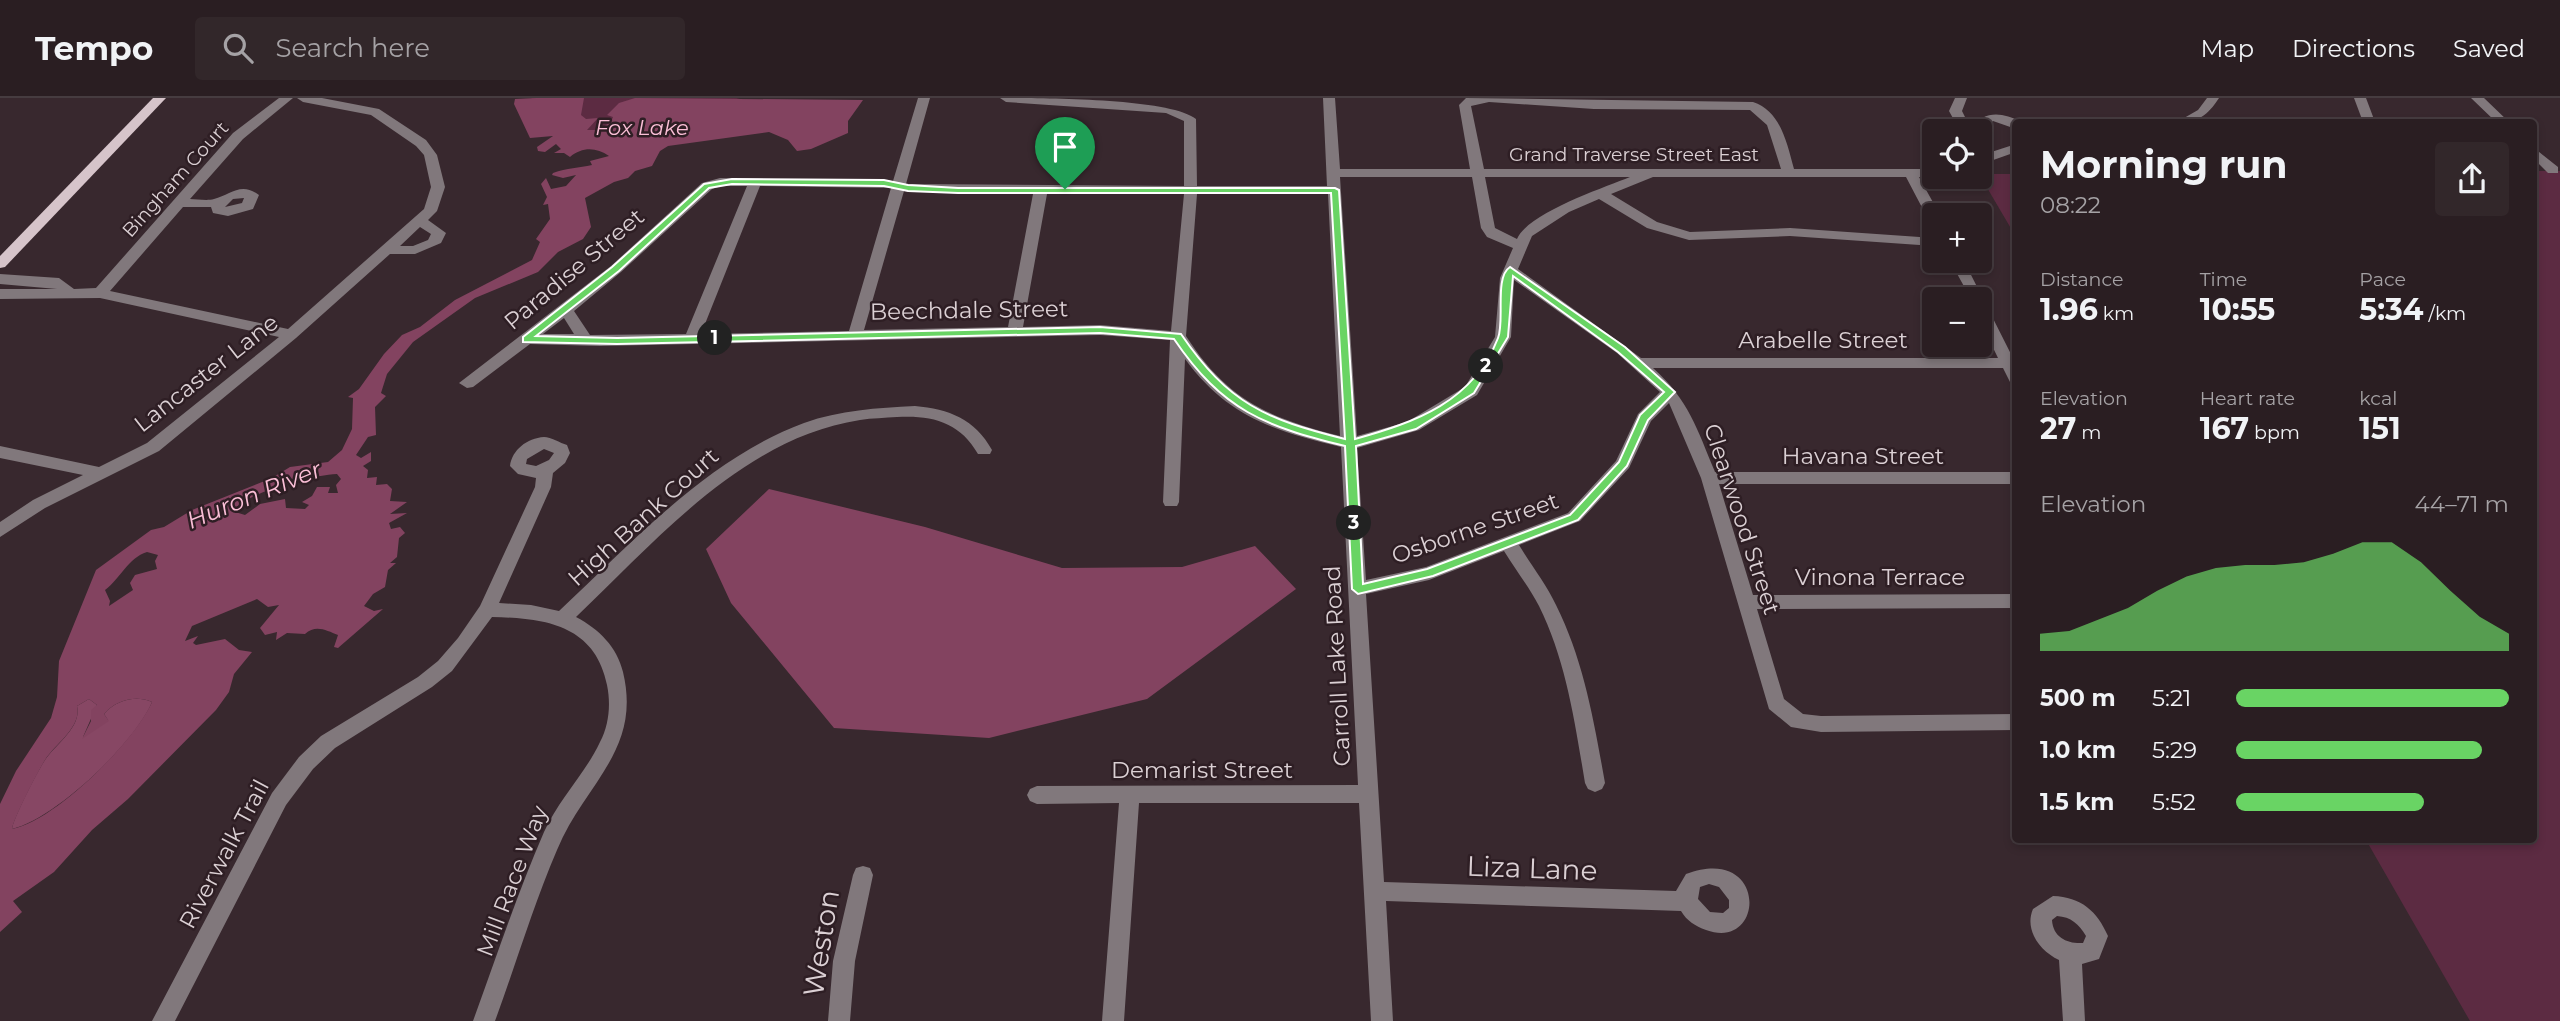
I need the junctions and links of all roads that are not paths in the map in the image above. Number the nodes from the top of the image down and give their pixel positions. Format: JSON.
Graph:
{"nodes":[{"id":1,"x":160,"y":98,"type":"edge"},
{"id":2,"x":287,"y":98,"type":"edge"},
{"id":3,"x":309,"y":98,"type":"edge"},
{"id":4,"x":924,"y":98,"type":"edge"},
{"id":5,"x":1006,"y":98,"type":"edge"},
{"id":6,"x":1329,"y":98,"type":"edge"},
{"id":7,"x":1961,"y":98,"type":"edge"},
{"id":8,"x":2213,"y":98,"type":"edge"},
{"id":9,"x":2360,"y":98,"type":"edge"},
{"id":10,"x":2477,"y":98,"type":"edge"},
{"id":11,"x":1958,"y":119,"type":"edge"},
{"id":12,"x":1986,"y":119,"type":"edge"},
{"id":13,"x":2190,"y":119,"type":"edge"},
{"id":14,"x":2368,"y":119,"type":"edge"},
{"id":15,"x":2500,"y":119,"type":"edge"},
{"id":16,"x":2012,"y":123,"type":"edge"},
{"id":17,"x":2012,"y":149,"type":"edge"},
{"id":18,"x":1992,"y":154,"type":"edge"},
{"id":19,"x":2537,"y":155,"type":"edge"},
{"id":20,"x":2553,"y":170,"type":"dead end"},
{"id":21,"x":1651,"y":173,"type":"junction"},
{"id":22,"x":1910,"y":173,"type":"junction"},
{"id":23,"x":1922,"y":173,"type":"edge"},
{"id":24,"x":1479,"y":174,"type":"junction"},
{"id":25,"x":1789,"y":174,"type":"junction"},
{"id":26,"x":755,"y":182,"type":"junction"},
{"id":27,"x":1334,"y":182,"type":"junction"},
{"id":28,"x":707,"y":186,"type":"joint"},
{"id":29,"x":896,"y":186,"type":"junction"},
{"id":30,"x":1191,"y":189,"type":"junction"},
{"id":31,"x":1041,"y":190,"type":"junction"},
{"id":32,"x":1602,"y":195,"type":"junction"},
{"id":33,"x":219,"y":202,"type":"dead end"},
{"id":34,"x":179,"y":203,"type":"junction"},
{"id":35,"x":1926,"y":203,"type":"edge"},
{"id":36,"x":421,"y":222,"type":"junction"},
{"id":37,"x":1922,"y":241,"type":"edge"},
{"id":38,"x":1520,"y":246,"type":"junction"},
{"id":39,"x":390,"y":250,"type":"junction"},
{"id":40,"x":0,"y":264,"type":"edge"},
{"id":41,"x":1510,"y":270,"type":"junction"},
{"id":42,"x":0,"y":279,"type":"edge"},
{"id":43,"x":70,"y":293,"type":"junction"},
{"id":44,"x":100,"y":293,"type":"junction"},
{"id":45,"x":0,"y":294,"type":"edge"},
{"id":46,"x":566,"y":310,"type":"junction"},
{"id":47,"x":1992,"y":331,"type":"edge"},
{"id":48,"x":1015,"y":332,"type":"junction"},
{"id":49,"x":291,"y":335,"type":"junction"},
{"id":50,"x":855,"y":335,"type":"junction"},
{"id":51,"x":1178,"y":337,"type":"junction"},
{"id":52,"x":692,"y":338,"type":"junction"},
{"id":53,"x":585,"y":339,"type":"junction"},
{"id":54,"x":526,"y":340,"type":"junction"},
{"id":55,"x":1638,"y":363,"type":"junction"},
{"id":56,"x":2007,"y":363,"type":"junction"},
{"id":57,"x":2012,"y":372,"type":"edge"},
{"id":58,"x":467,"y":383,"type":"dead end"},
{"id":59,"x":1670,"y":392,"type":"junction"},
{"id":60,"x":1350,"y":444,"type":"junction"},
{"id":61,"x":984,"y":450,"type":"dead end"},
{"id":62,"x":0,"y":452,"type":"edge"},
{"id":63,"x":545,"y":470,"type":"dead end"},
{"id":64,"x":101,"y":473,"type":"junction"},
{"id":65,"x":1709,"y":478,"type":"junction"},
{"id":66,"x":2012,"y":478,"type":"edge"},
{"id":67,"x":1171,"y":502,"type":"dead end"},
{"id":68,"x":0,"y":531,"type":"edge"},
{"id":69,"x":1509,"y":544,"type":"junction"},
{"id":70,"x":1358,"y":589,"type":"junction"},
{"id":71,"x":2012,"y":601,"type":"edge"},
{"id":72,"x":1745,"y":602,"type":"junction"},
{"id":73,"x":487,"y":610,"type":"junction"},
{"id":74,"x":564,"y":619,"type":"junction"},
{"id":75,"x":2012,"y":722,"type":"edge"},
{"id":76,"x":1595,"y":783,"type":"dead end"},
{"id":77,"x":1368,"y":794,"type":"junction"},
{"id":78,"x":1037,"y":795,"type":"dead end"},
{"id":79,"x":1130,"y":795,"type":"junction"},
{"id":80,"x":863,"y":875,"type":"dead end"},
{"id":81,"x":1374,"y":891,"type":"junction"},
{"id":82,"x":1687,"y":901,"type":"dead end"},
{"id":83,"x":2070,"y":954,"type":"dead end"},
{"id":84,"x":163,"y":1021,"type":"edge"},
{"id":85,"x":484,"y":1021,"type":"edge"},
{"id":86,"x":839,"y":1021,"type":"edge"},
{"id":87,"x":1113,"y":1021,"type":"edge"},
{"id":88,"x":1382,"y":1021,"type":"edge"},
{"id":89,"x":2074,"y":1021,"type":"edge"}],
"edges":[{"from":1,"to":40,"type":"main road"},
{"from":2,"to":34,"type":"street","name":"Bingham Court"},
{"from":3,"to":36,"type":"street","name":"Lancaster Lane"},
{"from":4,"to":29,"type":"street"},
{"from":5,"to":30,"type":"street"},
{"from":6,"to":27,"type":"street","name":"Carroll Lake Road"},
{"from":7,"to":11,"type":"street"},
{"from":8,"to":13,"type":"street"},
{"from":9,"to":14,"type":"street"},
{"from":10,"to":15,"type":"street"},
{"from":12,"to":16,"type":"street"},
{"from":17,"to":18,"type":"street"},
{"from":19,"to":20,"type":"street"},
{"from":21,"to":24,"type":"street","name":"Grand Traverse Street East"},
{"from":21,"to":25,"type":"street","name":"Grand Traverse Street East"},
{"from":21,"to":32,"type":"street"},
{"from":22,"to":23,"type":"street","name":"Grand Traverse Street East"},
{"from":22,"to":25,"type":"street","name":"Grand Traverse Street East"},
{"from":22,"to":35,"type":"street"},
{"from":24,"to":25,"type":"street"},
{"from":24,"to":27,"type":"street","name":"Grand Traverse Street East"},
{"from":24,"to":38,"type":"street"},
{"from":26,"to":28,"type":"street","name":"Grand Traverse Street East"},
{"from":26,"to":29,"type":"street","name":"Grand Traverse Street East"},
{"from":26,"to":52,"type":"street"},
{"from":27,"to":30,"type":"street","name":"Grand Traverse Street East"},
{"from":27,"to":60,"type":"street","name":"Carroll Lake Road"},
{"from":28,"to":46,"type":"street","name":"Paradise Street"},
{"from":29,"to":31,"type":"street","name":"Grand Traverse Street East"},
{"from":29,"to":50,"type":"street"},
{"from":30,"to":31,"type":"street","name":"Grand Traverse Street East"},
{"from":30,"to":51,"type":"street"},
{"from":31,"to":48,"type":"street"},
{"from":32,"to":37,"type":"street"},
{"from":32,"to":38,"type":"street"},
{"from":33,"to":34,"type":"street"},
{"from":34,"to":44,"type":"street","name":"Bingham Court"},
{"from":36,"to":39,"type":"street","name":"Lancaster Lane"},
{"from":36,"to":39,"type":"street"},
{"from":38,"to":41,"type":"street"},
{"from":39,"to":49,"type":"street","name":"Lancaster Lane"},
{"from":41,"to":55,"type":"street","name":"Clearwood Street"},
{"from":41,"to":60,"type":"street"},
{"from":42,"to":43,"type":"street"},
{"from":43,"to":44,"type":"street"},
{"from":43,"to":45,"type":"street"},
{"from":44,"to":49,"type":"street"},
{"from":46,"to":53,"type":"street"},
{"from":46,"to":54,"type":"street","name":"Paradise Street"},
{"from":47,"to":56,"type":"street"},
{"from":48,"to":50,"type":"street","name":"Beechdale Street"},
{"from":48,"to":51,"type":"street","name":"Beechdale Street"},
{"from":49,"to":64,"type":"street","name":"Lancaster Lane"},
{"from":50,"to":52,"type":"street","name":"Beechdale Street"},
{"from":51,"to":60,"type":"street"},
{"from":51,"to":67,"type":"street"},
{"from":52,"to":53,"type":"street","name":"Beechdale Street"},
{"from":53,"to":54,"type":"street","name":"Beechdale Street"},
{"from":54,"to":58,"type":"street","name":"Paradise Street"},
{"from":55,"to":56,"type":"street","name":"Arabelle Street"},
{"from":55,"to":59,"type":"street","name":"Clearwood Street"},
{"from":56,"to":57,"type":"street"},
{"from":59,"to":65,"type":"street","name":"Clearwood Street"},
{"from":59,"to":69,"type":"street","name":"Osborne Street"},
{"from":60,"to":70,"type":"street","name":"Carroll Lake Road"},
{"from":61,"to":74,"type":"street","name":"High Bank Court"},
{"from":62,"to":64,"type":"street"},
{"from":63,"to":73,"type":"street","name":"Riverwalk Trail"},
{"from":64,"to":68,"type":"street","name":"Lancaster Lane"},
{"from":65,"to":66,"type":"street","name":"Havana Street"},
{"from":65,"to":72,"type":"street","name":"Clearwood Street"},
{"from":69,"to":70,"type":"street","name":"Osborne Street"},
{"from":69,"to":76,"type":"street"},
{"from":70,"to":77,"type":"street","name":"Carroll Lake Road"},
{"from":71,"to":72,"type":"street","name":"Vinona Terrace"},
{"from":72,"to":75,"type":"street","name":"Clearwood Street"},
{"from":73,"to":74,"type":"street","name":"Mill Race Way"},
{"from":73,"to":84,"type":"street","name":"Riverwalk Trail"},
{"from":74,"to":85,"type":"street","name":"Mill Race Way"},
{"from":77,"to":79,"type":"street","name":"Demarist Street"},
{"from":77,"to":81,"type":"street","name":"Carroll Lake Road"},
{"from":78,"to":79,"type":"street","name":"Demarist Street"},
{"from":79,"to":87,"type":"street"},
{"from":80,"to":86,"type":"street","name":"Weston"},
{"from":81,"to":82,"type":"street","name":"Liza Lane"},
{"from":81,"to":88,"type":"street","name":"Carroll Lake Road"},
{"from":83,"to":89,"type":"street"}]}
